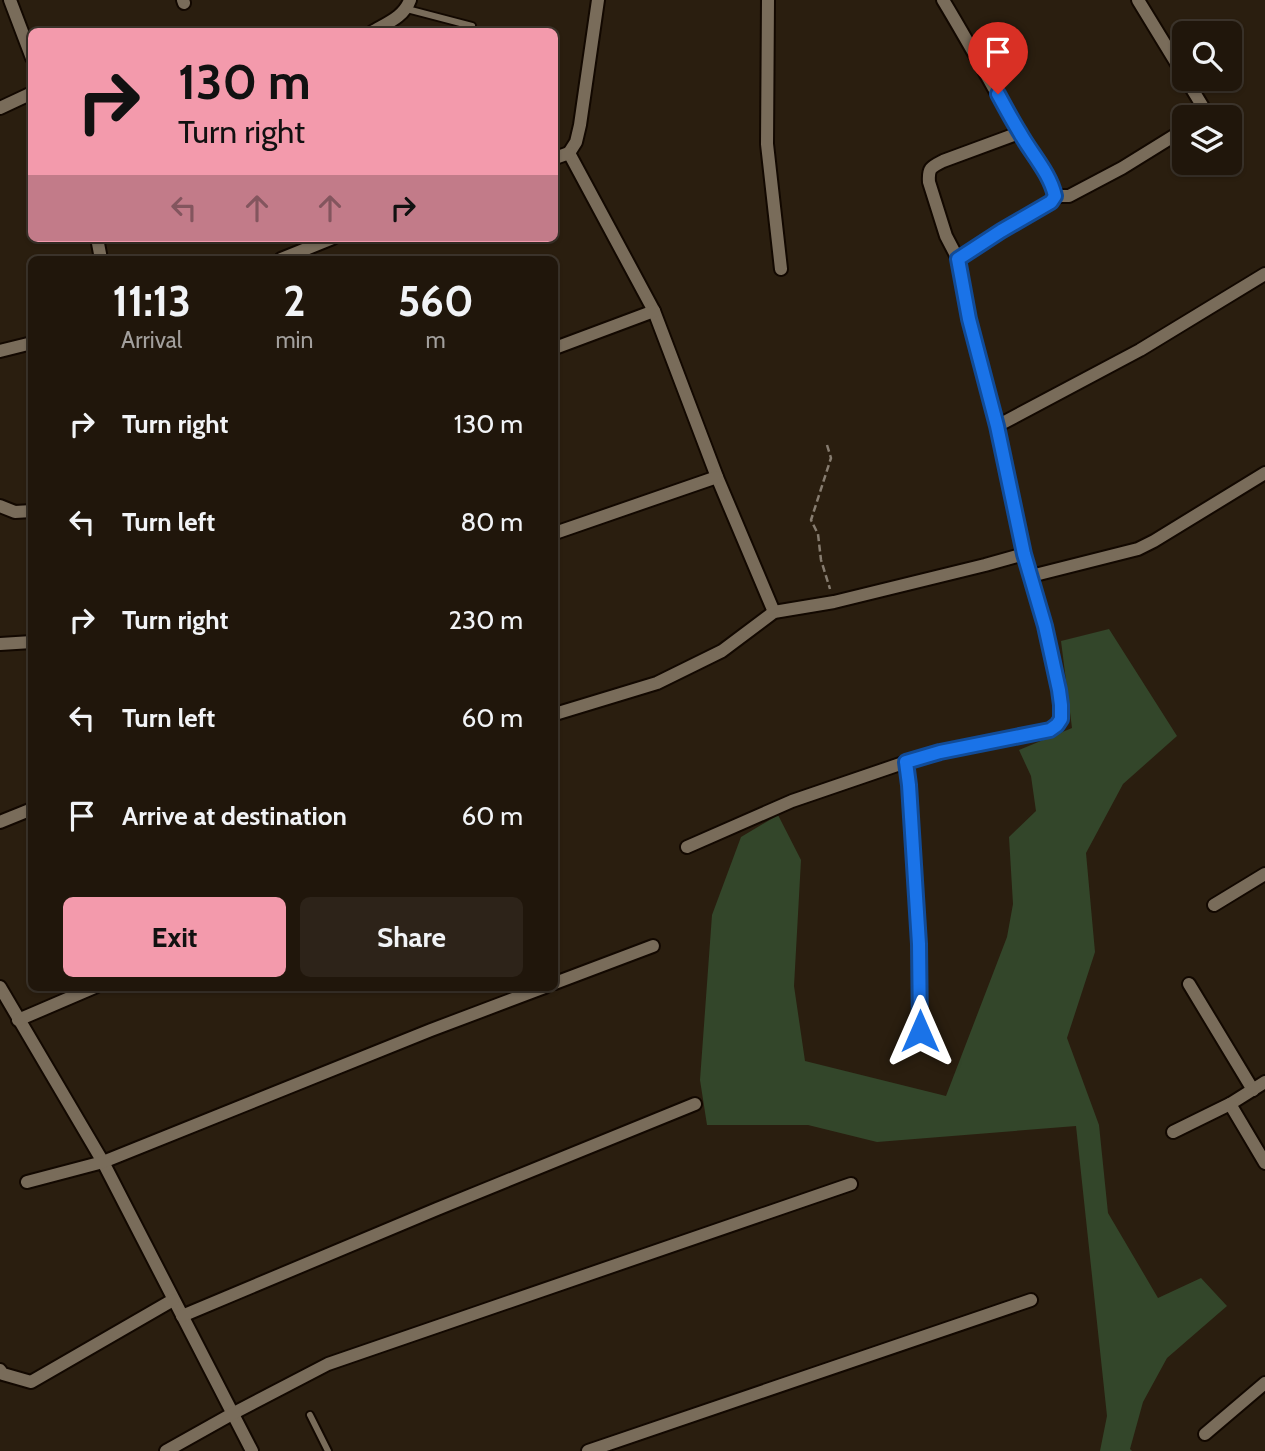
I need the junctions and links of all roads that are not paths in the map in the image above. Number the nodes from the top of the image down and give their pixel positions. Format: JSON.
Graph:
{"nodes":[{"id":1,"x":10,"y":0,"type":"edge"},
{"id":2,"x":598,"y":0,"type":"edge"},
{"id":3,"x":768,"y":0,"type":"edge"},
{"id":4,"x":943,"y":0,"type":"edge"},
{"id":5,"x":1138,"y":0,"type":"edge"},
{"id":6,"x":408,"y":5,"type":"edge"},
{"id":7,"x":472,"y":26,"type":"dead end"},
{"id":8,"x":379,"y":28,"type":"edge"},
{"id":9,"x":28,"y":47,"type":"edge"},
{"id":10,"x":1172,"y":56,"type":"edge"},
{"id":11,"x":28,"y":95,"type":"edge"},
{"id":12,"x":0,"y":108,"type":"edge"},
{"id":13,"x":1019,"y":133,"type":"junction"},
{"id":14,"x":1172,"y":137,"type":"edge"},
{"id":15,"x":569,"y":153,"type":"junction"},
{"id":16,"x":558,"y":157,"type":"edge"},
{"id":17,"x":1055,"y":196,"type":"junction"},
{"id":18,"x":323,"y":242,"type":"edge"},
{"id":19,"x":288,"y":256,"type":"edge"},
{"id":20,"x":958,"y":259,"type":"junction"},
{"id":21,"x":781,"y":270,"type":"dead end"},
{"id":22,"x":1265,"y":274,"type":"edge"},
{"id":23,"x":654,"y":311,"type":"junction"},
{"id":24,"x":28,"y":344,"type":"edge"},
{"id":25,"x":558,"y":347,"type":"edge"},
{"id":26,"x":0,"y":351,"type":"edge"},
{"id":27,"x":997,"y":426,"type":"junction"},
{"id":28,"x":1265,"y":473,"type":"edge"},
{"id":29,"x":717,"y":477,"type":"junction"},
{"id":30,"x":0,"y":506,"type":"edge"},
{"id":31,"x":28,"y":511,"type":"edge"},
{"id":32,"x":558,"y":532,"type":"edge"},
{"id":33,"x":1024,"y":554,"type":"junction"},
{"id":34,"x":1031,"y":576,"type":"junction"},
{"id":35,"x":774,"y":612,"type":"junction"},
{"id":36,"x":28,"y":642,"type":"edge"},
{"id":37,"x":0,"y":644,"type":"edge"},
{"id":38,"x":558,"y":713,"type":"edge"},
{"id":39,"x":906,"y":762,"type":"junction"},
{"id":40,"x":28,"y":811,"type":"edge"},
{"id":41,"x":0,"y":822,"type":"edge"},
{"id":42,"x":687,"y":848,"type":"dead end"},
{"id":43,"x":1265,"y":874,"type":"edge"},
{"id":44,"x":1214,"y":905,"type":"dead end"},
{"id":45,"x":653,"y":946,"type":"dead end"},
{"id":46,"x":558,"y":982,"type":"edge"},
{"id":47,"x":1189,"y":984,"type":"dead end"},
{"id":48,"x":0,"y":987,"type":"edge"},
{"id":49,"x":86,"y":991,"type":"edge"},
{"id":50,"x":534,"y":991,"type":"edge"},
{"id":51,"x":18,"y":1020,"type":"junction"},
{"id":52,"x":920,"y":1031,"type":"dead end"},
{"id":53,"x":1265,"y":1082,"type":"edge"},
{"id":54,"x":1252,"y":1090,"type":"junction"},
{"id":55,"x":695,"y":1104,"type":"dead end"},
{"id":56,"x":1230,"y":1104,"type":"junction"},
{"id":57,"x":1173,"y":1132,"type":"dead end"},
{"id":58,"x":103,"y":1161,"type":"junction"},
{"id":59,"x":1265,"y":1163,"type":"edge"},
{"id":60,"x":27,"y":1182,"type":"dead end"},
{"id":61,"x":851,"y":1184,"type":"dead end"},
{"id":62,"x":173,"y":1300,"type":"junction"},
{"id":63,"x":1031,"y":1300,"type":"dead end"},
{"id":64,"x":182,"y":1316,"type":"junction"},
{"id":65,"x":0,"y":1370,"type":"edge"},
{"id":66,"x":1265,"y":1383,"type":"edge"},
{"id":67,"x":232,"y":1414,"type":"junction"},
{"id":68,"x":310,"y":1415,"type":"dead end"},
{"id":69,"x":1205,"y":1434,"type":"dead end"},
{"id":70,"x":166,"y":1451,"type":"edge"},
{"id":71,"x":252,"y":1451,"type":"edge"},
{"id":72,"x":328,"y":1451,"type":"edge"},
{"id":73,"x":588,"y":1451,"type":"edge"}],
"edges":[{"from":1,"to":9,"type":"street"},
{"from":2,"to":15,"type":"street"},
{"from":3,"to":21,"type":"street"},
{"from":4,"to":13,"type":"street"},
{"from":5,"to":10,"type":"street"},
{"from":6,"to":7,"type":"lane"},
{"from":6,"to":8,"type":"street"},
{"from":11,"to":12,"type":"street"},
{"from":13,"to":17,"type":"street"},
{"from":13,"to":20,"type":"street"},
{"from":14,"to":17,"type":"street"},
{"from":15,"to":16,"type":"street"},
{"from":15,"to":23,"type":"street"},
{"from":17,"to":20,"type":"street"},
{"from":18,"to":19,"type":"street"},
{"from":20,"to":27,"type":"street"},
{"from":22,"to":27,"type":"street"},
{"from":23,"to":25,"type":"street"},
{"from":23,"to":29,"type":"street"},
{"from":24,"to":26,"type":"street"},
{"from":27,"to":33,"type":"street"},
{"from":28,"to":34,"type":"street"},
{"from":29,"to":32,"type":"street"},
{"from":29,"to":35,"type":"street"},
{"from":30,"to":31,"type":"street"},
{"from":33,"to":34,"type":"street"},
{"from":33,"to":35,"type":"street"},
{"from":34,"to":39,"type":"street"},
{"from":35,"to":38,"type":"street"},
{"from":36,"to":37,"type":"street"},
{"from":39,"to":42,"type":"street"},
{"from":39,"to":52,"type":"street"},
{"from":40,"to":41,"type":"street"},
{"from":43,"to":44,"type":"street"},
{"from":45,"to":46,"type":"street"},
{"from":47,"to":54,"type":"street"},
{"from":48,"to":51,"type":"street"},
{"from":49,"to":51,"type":"street"},
{"from":50,"to":58,"type":"street"},
{"from":51,"to":58,"type":"street"},
{"from":53,"to":54,"type":"street"},
{"from":54,"to":56,"type":"street"},
{"from":55,"to":64,"type":"street"},
{"from":56,"to":57,"type":"street"},
{"from":56,"to":59,"type":"street"},
{"from":58,"to":60,"type":"street"},
{"from":58,"to":62,"type":"street"},
{"from":61,"to":67,"type":"street"},
{"from":62,"to":64,"type":"street"},
{"from":62,"to":65,"type":"street"},
{"from":63,"to":73,"type":"street"},
{"from":64,"to":67,"type":"street"},
{"from":66,"to":69,"type":"street"},
{"from":67,"to":70,"type":"street"},
{"from":67,"to":71,"type":"street"},
{"from":68,"to":72,"type":"lane"}]}
